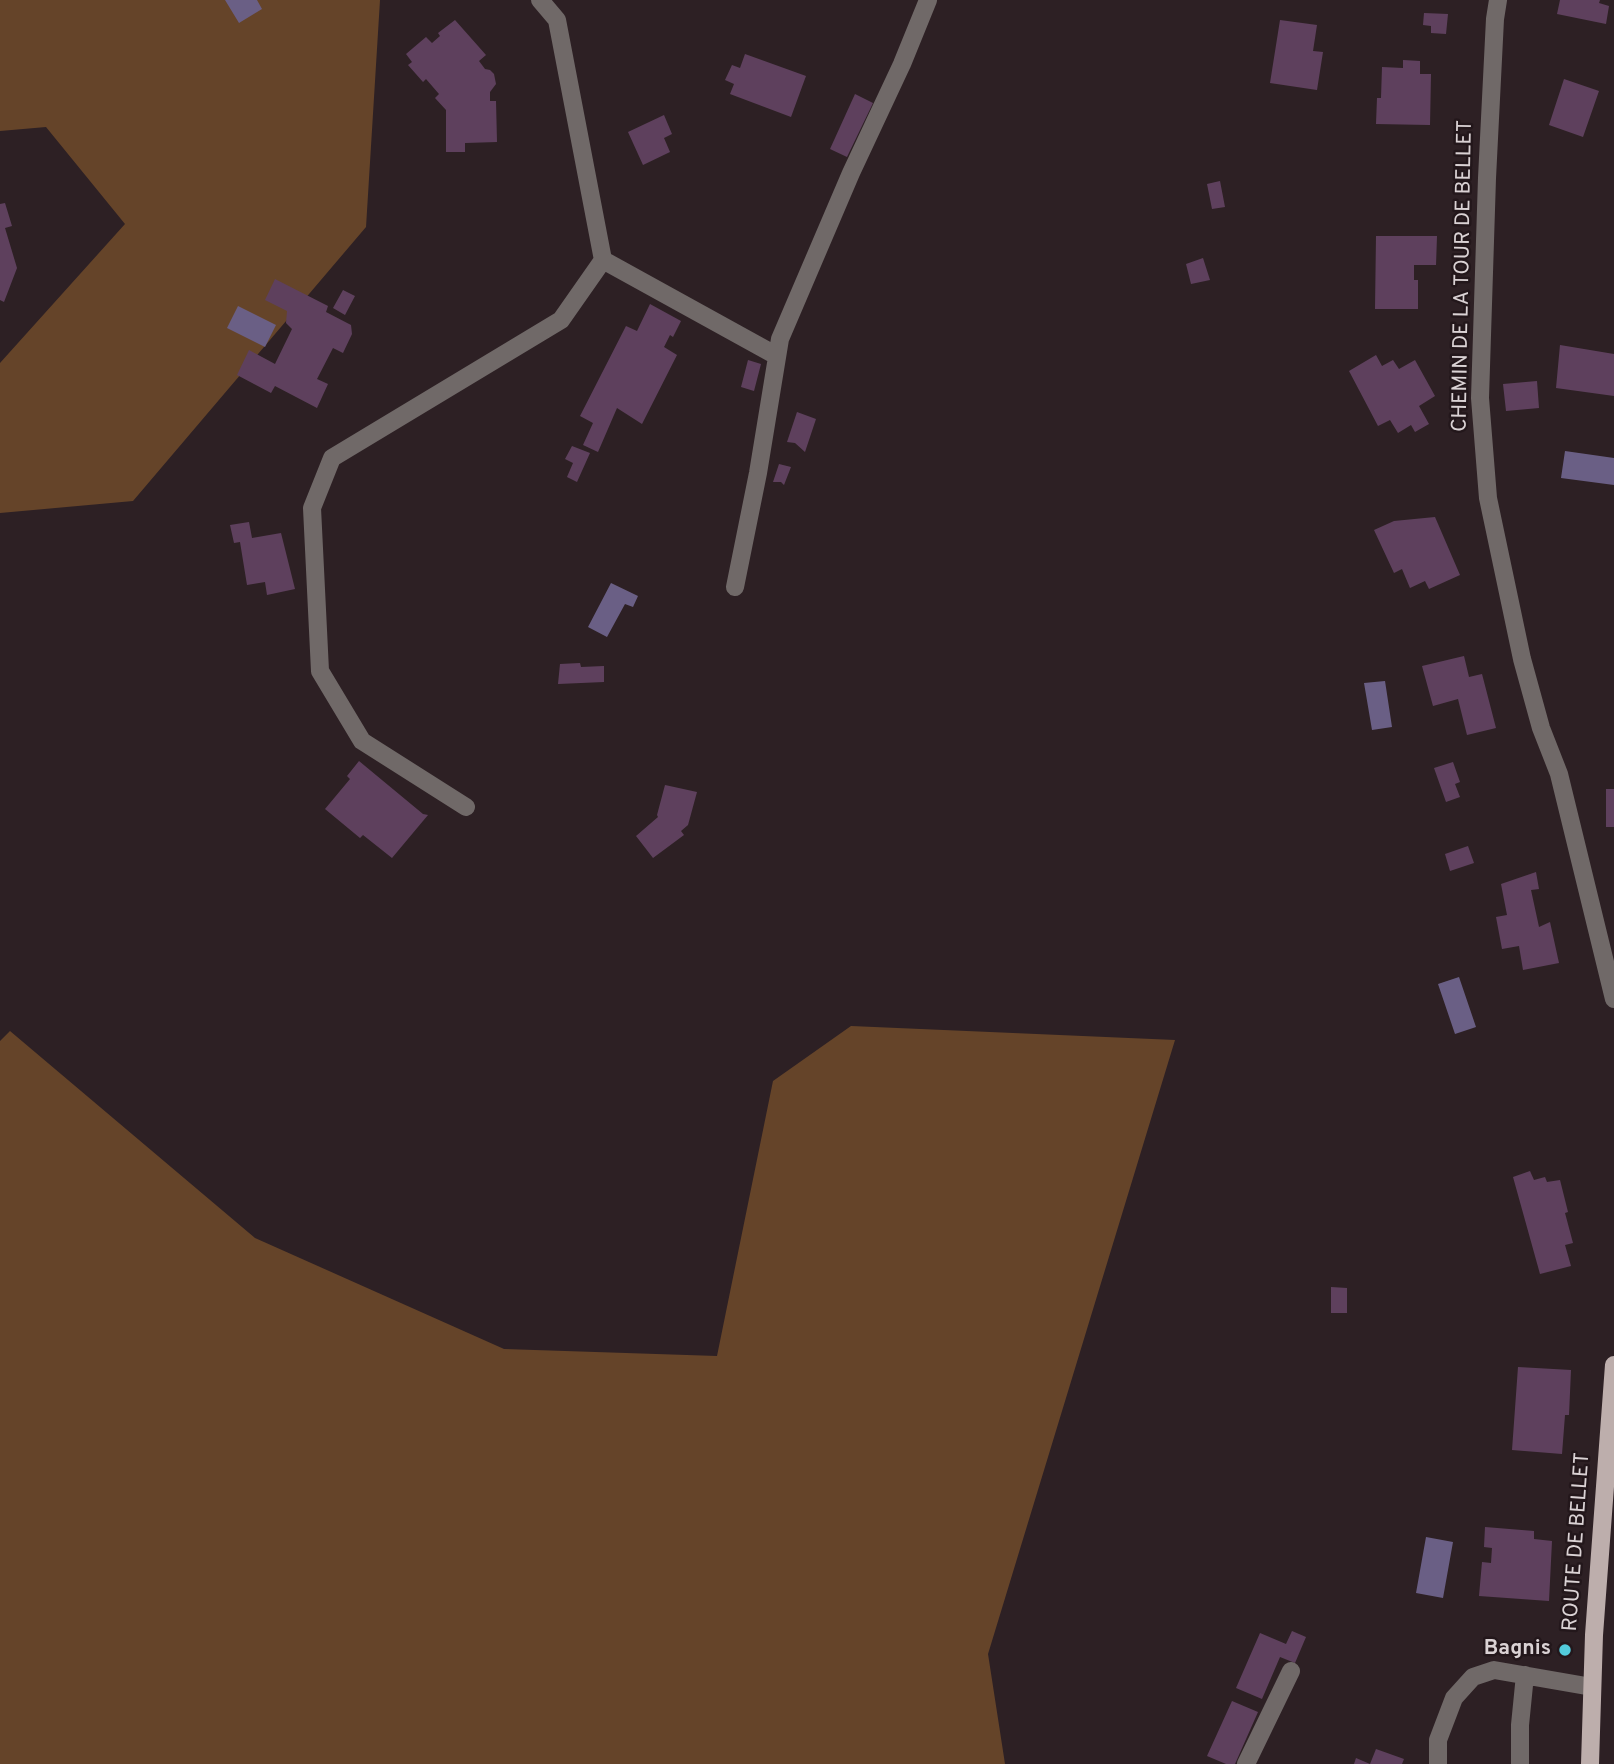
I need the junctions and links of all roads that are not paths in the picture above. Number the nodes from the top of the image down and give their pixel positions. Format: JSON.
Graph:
{"nodes":[{"id":1,"x":540,"y":0,"type":"edge"},
{"id":2,"x":928,"y":0,"type":"edge"},
{"id":3,"x":1498,"y":0,"type":"edge"},
{"id":4,"x":603,"y":260,"type":"junction"},
{"id":5,"x":777,"y":356,"type":"junction"},
{"id":6,"x":735,"y":587,"type":"dead end"},
{"id":7,"x":466,"y":807,"type":"dead end"},
{"id":8,"x":1614,"y":999,"type":"edge"},
{"id":9,"x":1614,"y":1365,"type":"edge"},
{"id":10,"x":1291,"y":1671,"type":"dead end"},
{"id":11,"x":1525,"y":1675,"type":"junction"},
{"id":12,"x":1592,"y":1687,"type":"junction"},
{"id":13,"x":1588,"y":1762,"type":"edge"},
{"id":14,"x":1246,"y":1764,"type":"edge"},
{"id":15,"x":1438,"y":1764,"type":"edge"},
{"id":16,"x":1520,"y":1764,"type":"edge"}],
"edges":[{"from":1,"to":4,"type":"street"},
{"from":2,"to":5,"type":"street"},
{"from":3,"to":8,"type":"street","name":"CHEMIN DE LA TOUR DE BELLET"},
{"from":4,"to":5,"type":"street"},
{"from":4,"to":7,"type":"street"},
{"from":5,"to":6,"type":"street"},
{"from":9,"to":12,"type":"main road","name":"ROUTE DE BELLET"},
{"from":10,"to":14,"type":"street"},
{"from":11,"to":12,"type":"street"},
{"from":11,"to":15,"type":"street"},
{"from":11,"to":16,"type":"street"},
{"from":12,"to":13,"type":"main road","name":"ROUTE DE BELLET"}]}
